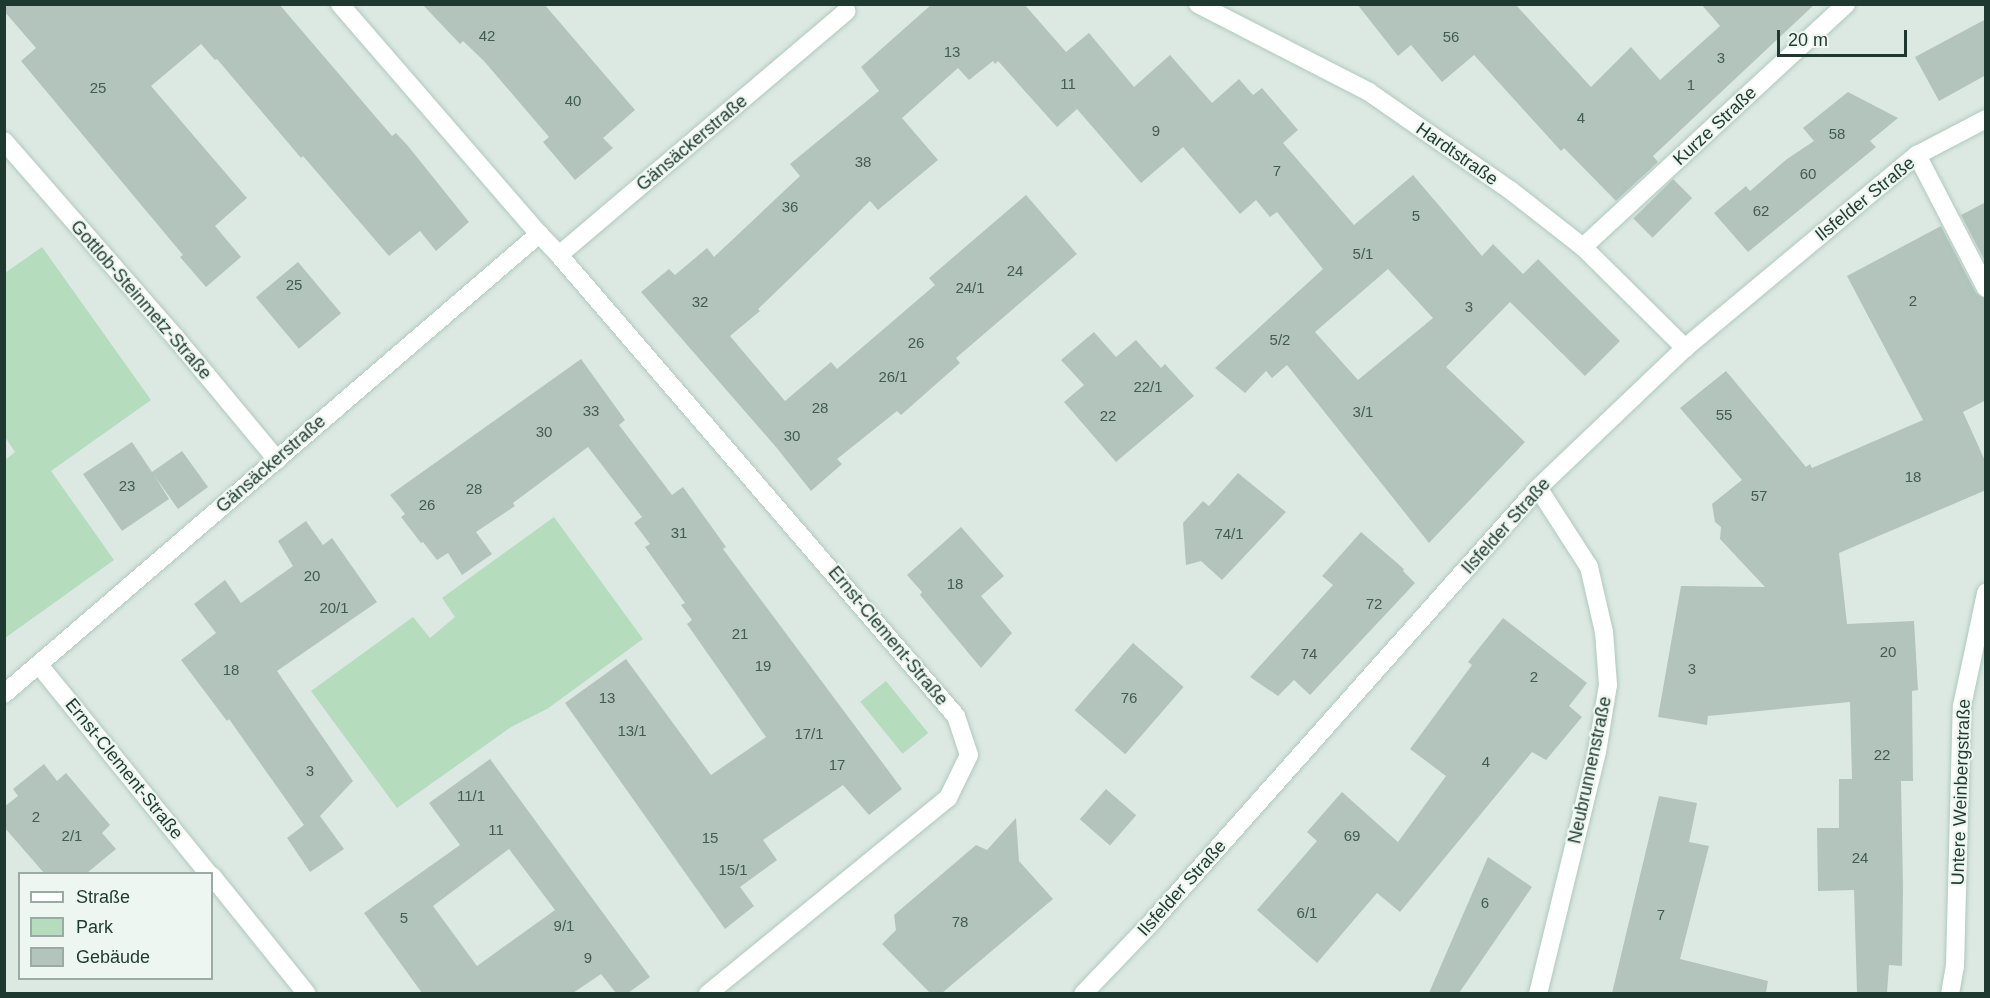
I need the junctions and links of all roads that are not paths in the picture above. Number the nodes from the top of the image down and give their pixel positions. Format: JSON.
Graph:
{"nodes":[{"id":1,"x":340,"y":4,"type":"edge"},
{"id":2,"x":1198,"y":4,"type":"edge"},
{"id":3,"x":1846,"y":4,"type":"edge"},
{"id":4,"x":847,"y":11,"type":"dead end"},
{"id":5,"x":1986,"y":119,"type":"edge"},
{"id":6,"x":4,"y":141,"type":"edge"},
{"id":7,"x":1917,"y":155,"type":"junction"},
{"id":8,"x":539,"y":234,"type":"junction"},
{"id":9,"x":1583,"y":247,"type":"junction"},
{"id":10,"x":559,"y":255,"type":"junction"},
{"id":11,"x":1986,"y":288,"type":"edge"},
{"id":12,"x":1685,"y":348,"type":"junction"},
{"id":13,"x":277,"y":460,"type":"junction"},
{"id":14,"x":1538,"y":488,"type":"junction"},
{"id":15,"x":1986,"y":593,"type":"edge"},
{"id":16,"x":39,"y":665,"type":"junction"},
{"id":17,"x":4,"y":694,"type":"edge"},
{"id":18,"x":208,"y":872,"type":"edge"},
{"id":19,"x":213,"y":879,"type":"edge"},
{"id":20,"x":307,"y":993,"type":"edge"},
{"id":21,"x":708,"y":993,"type":"edge"},
{"id":22,"x":1083,"y":993,"type":"edge"},
{"id":23,"x":1538,"y":993,"type":"edge"},
{"id":24,"x":1950,"y":993,"type":"edge"}],
"edges":[{"from":1,"to":8,"type":"street"},
{"from":2,"to":9,"type":"street","name":"Hardtstraße"},
{"from":3,"to":9,"type":"street","name":"Kurze Straße"},
{"from":4,"to":10,"type":"street","name":"Gänsäckerstraße"},
{"from":5,"to":7,"type":"street","name":"Ilsfelder Straße"},
{"from":6,"to":13,"type":"street","name":"Gottlob-Steinmetz-Straße"},
{"from":7,"to":11,"type":"street"},
{"from":7,"to":12,"type":"street","name":"Ilsfelder Straße"},
{"from":8,"to":10,"type":"street"},
{"from":8,"to":13,"type":"street","name":"Gänsäckerstraße"},
{"from":9,"to":12,"type":"street","name":"Hardtstraße"},
{"from":10,"to":21,"type":"street","name":"Ernst-Clement-Straße"},
{"from":12,"to":14,"type":"street","name":"Ilsfelder Straße"},
{"from":13,"to":16,"type":"street","name":"Gänsäckerstraße"},
{"from":14,"to":22,"type":"street","name":"Ilsfelder Straße"},
{"from":14,"to":23,"type":"street","name":"Neubrunnenstraße"},
{"from":15,"to":24,"type":"street","name":"Untere Weinbergstraße"},
{"from":16,"to":17,"type":"street","name":"Gänsäckerstraße"},
{"from":16,"to":18,"type":"street","name":"Ernst-Clement-Straße"},
{"from":19,"to":20,"type":"street","name":"Ernst-Clement-Straße"}]}
